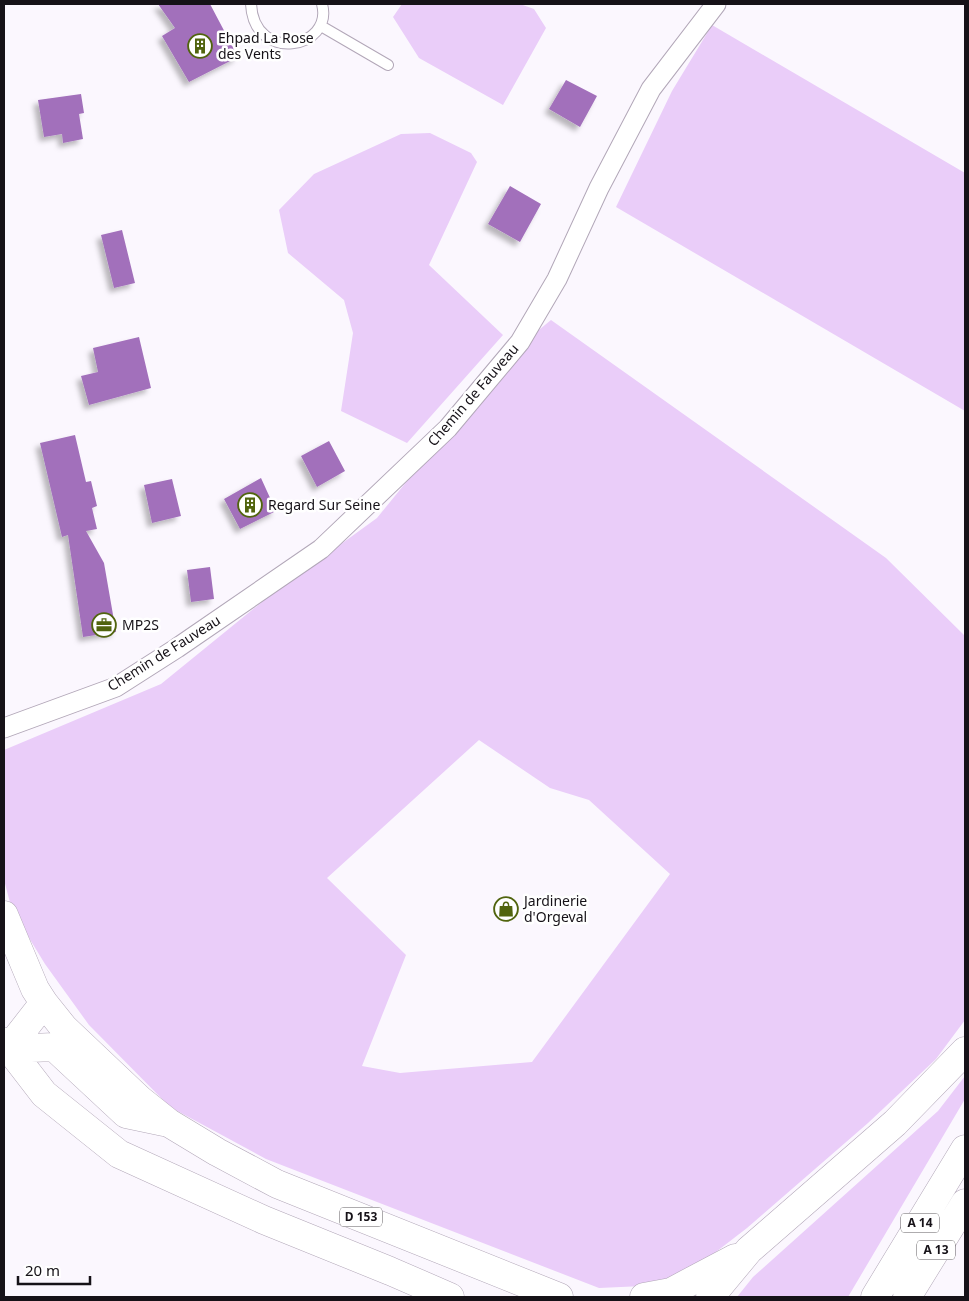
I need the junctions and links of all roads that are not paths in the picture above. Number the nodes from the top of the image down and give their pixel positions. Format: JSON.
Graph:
{"nodes":[{"id":1,"x":251,"y":4,"type":"edge"},
{"id":2,"x":322,"y":4,"type":"edge"},
{"id":3,"x":716,"y":4,"type":"edge"},
{"id":4,"x":321,"y":26,"type":"junction"},
{"id":5,"x":388,"y":65,"type":"dead end"},
{"id":6,"x":4,"y":728,"type":"edge"},
{"id":7,"x":4,"y":915,"type":"edge"},
{"id":8,"x":44,"y":1003,"type":"junction"},
{"id":9,"x":6,"y":1045,"type":"edge"},
{"id":10,"x":965,"y":1051,"type":"edge"},
{"id":11,"x":169,"y":1123,"type":"junction"},
{"id":12,"x":965,"y":1149,"type":"edge"},
{"id":13,"x":965,"y":1203,"type":"edge"},
{"id":14,"x":750,"y":1250,"type":"junction"},
{"id":15,"x":450,"y":1297,"type":"edge"},
{"id":16,"x":559,"y":1297,"type":"edge"},
{"id":17,"x":644,"y":1297,"type":"edge"},
{"id":18,"x":710,"y":1297,"type":"edge"},
{"id":19,"x":875,"y":1297,"type":"edge"},
{"id":20,"x":907,"y":1297,"type":"edge"}],
"edges":[{"from":1,"to":4,"type":"lane"},
{"from":2,"to":4,"type":"lane"},
{"from":3,"to":6,"type":"street","name":"Chemin de Fauveau"},
{"from":4,"to":5,"type":"lane"},
{"from":7,"to":8,"type":"main road","number":"D 153"},
{"from":8,"to":9,"type":"main road"},
{"from":8,"to":11,"type":"main road","number":"D 153"},
{"from":9,"to":11,"type":"main road","number":"D 153"},
{"from":9,"to":15,"type":"main road"},
{"from":10,"to":14,"type":"main road"},
{"from":11,"to":16,"type":"main road","number":"D 153"},
{"from":12,"to":19,"type":"main road","number":"A 14"},
{"from":13,"to":20,"type":"main road","number":"A 13"},
{"from":14,"to":17,"type":"main road"},
{"from":14,"to":18,"type":"main road"}]}
